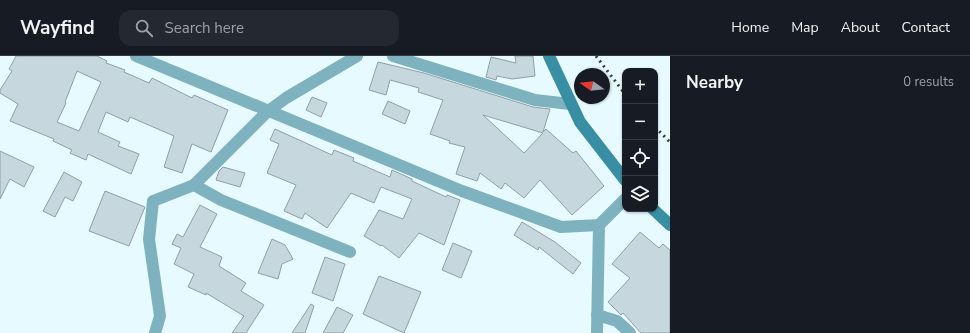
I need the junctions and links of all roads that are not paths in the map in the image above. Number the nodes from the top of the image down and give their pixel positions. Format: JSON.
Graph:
{"nodes":[{"id":1,"x":136,"y":56,"type":"edge"},
{"id":2,"x":357,"y":56,"type":"edge"},
{"id":3,"x":393,"y":56,"type":"edge"},
{"id":4,"x":549,"y":56,"type":"edge"},
{"id":5,"x":570,"y":104,"type":"junction"},
{"id":6,"x":267,"y":112,"type":"junction"},
{"id":7,"x":622,"y":176,"type":"edge"},
{"id":8,"x":194,"y":185,"type":"junction"},
{"id":9,"x":622,"y":202,"type":"edge"},
{"id":10,"x":656,"y":212,"type":"edge"},
{"id":11,"x":599,"y":225,"type":"junction"},
{"id":12,"x":670,"y":225,"type":"edge"},
{"id":13,"x":350,"y":252,"type":"dead end"},
{"id":14,"x":598,"y":315,"type":"junction"},
{"id":15,"x":155,"y":333,"type":"edge"},
{"id":16,"x":597,"y":333,"type":"edge"},
{"id":17,"x":630,"y":333,"type":"edge"}],
"edges":[{"from":1,"to":6,"type":"street"},
{"from":2,"to":6,"type":"street"},
{"from":3,"to":5,"type":"street"},
{"from":4,"to":5,"type":"main road"},
{"from":5,"to":7,"type":"main road"},
{"from":6,"to":8,"type":"street"},
{"from":6,"to":11,"type":"street"},
{"from":8,"to":13,"type":"street"},
{"from":8,"to":15,"type":"street"},
{"from":9,"to":11,"type":"street"},
{"from":10,"to":12,"type":"main road"},
{"from":11,"to":14,"type":"street"},
{"from":14,"to":16,"type":"street"},
{"from":14,"to":17,"type":"street"}]}
